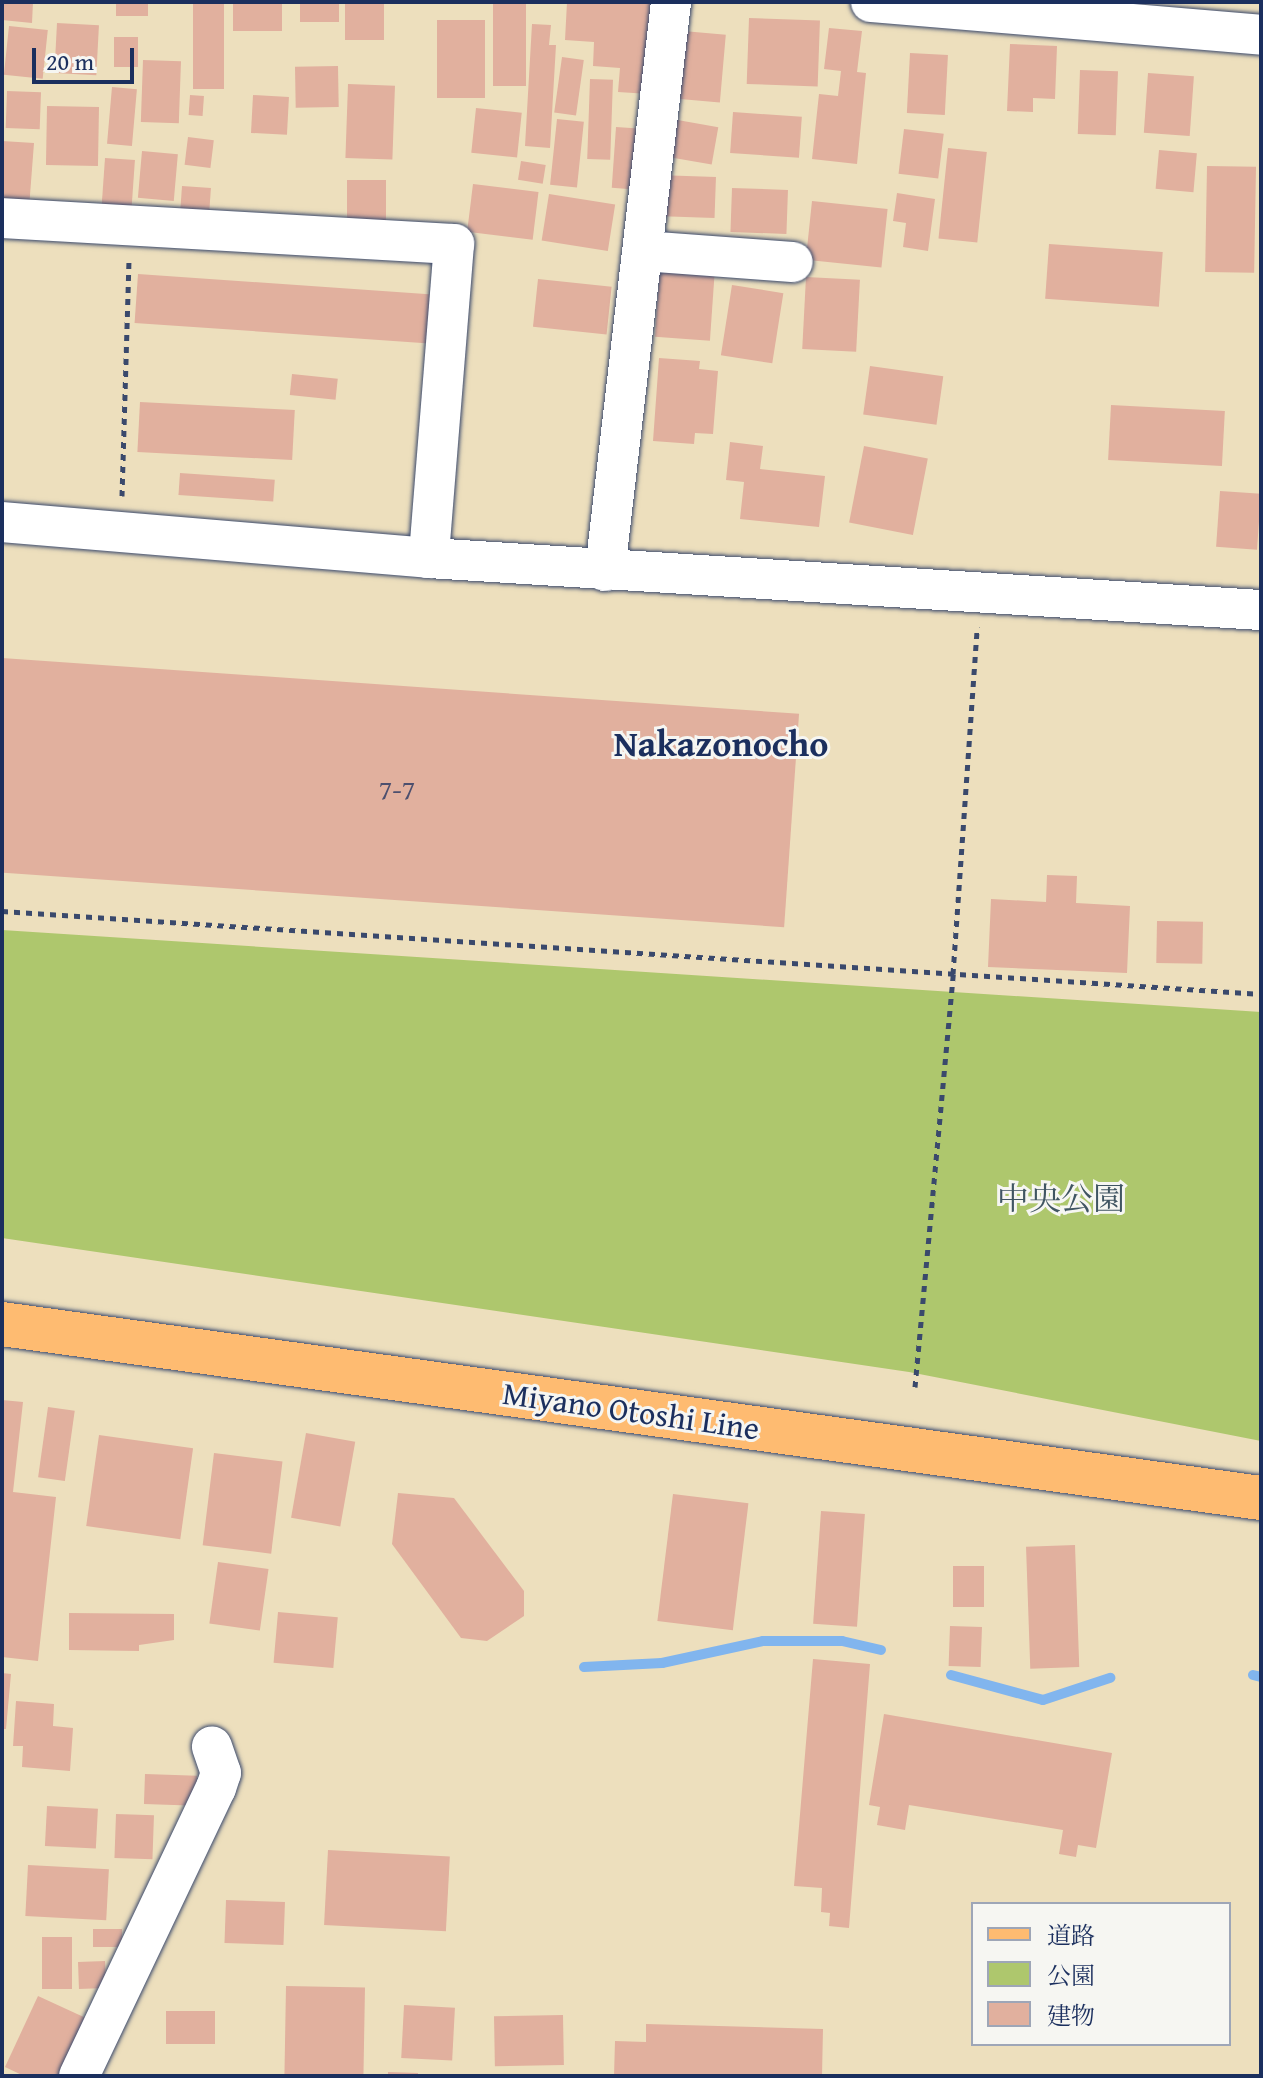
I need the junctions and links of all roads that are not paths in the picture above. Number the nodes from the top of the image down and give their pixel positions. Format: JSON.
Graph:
{"nodes":[{"id":1,"x":671,"y":2,"type":"edge"},
{"id":2,"x":871,"y":2,"type":"edge"},
{"id":3,"x":1240,"y":24,"type":"edge"},
{"id":4,"x":2,"y":218,"type":"edge"},
{"id":5,"x":643,"y":251,"type":"junction"},
{"id":6,"x":793,"y":262,"type":"dead end"},
{"id":7,"x":2,"y":522,"type":"edge"},
{"id":8,"x":429,"y":558,"type":"junction"},
{"id":9,"x":605,"y":571,"type":"junction"},
{"id":10,"x":1261,"y":610,"type":"edge"},
{"id":11,"x":2,"y":1324,"type":"edge"},
{"id":12,"x":1261,"y":1498,"type":"edge"},
{"id":13,"x":212,"y":1747,"type":"dead end"},
{"id":14,"x":79,"y":2076,"type":"edge"}],
"edges":[{"from":1,"to":5,"type":"street"},
{"from":2,"to":3,"type":"street"},
{"from":4,"to":8,"type":"street"},
{"from":5,"to":6,"type":"street"},
{"from":5,"to":9,"type":"street"},
{"from":7,"to":8,"type":"street"},
{"from":8,"to":9,"type":"street"},
{"from":9,"to":10,"type":"street"},
{"from":11,"to":12,"type":"main road","name":"Miyano Otoshi Line"},
{"from":13,"to":14,"type":"street"}]}
